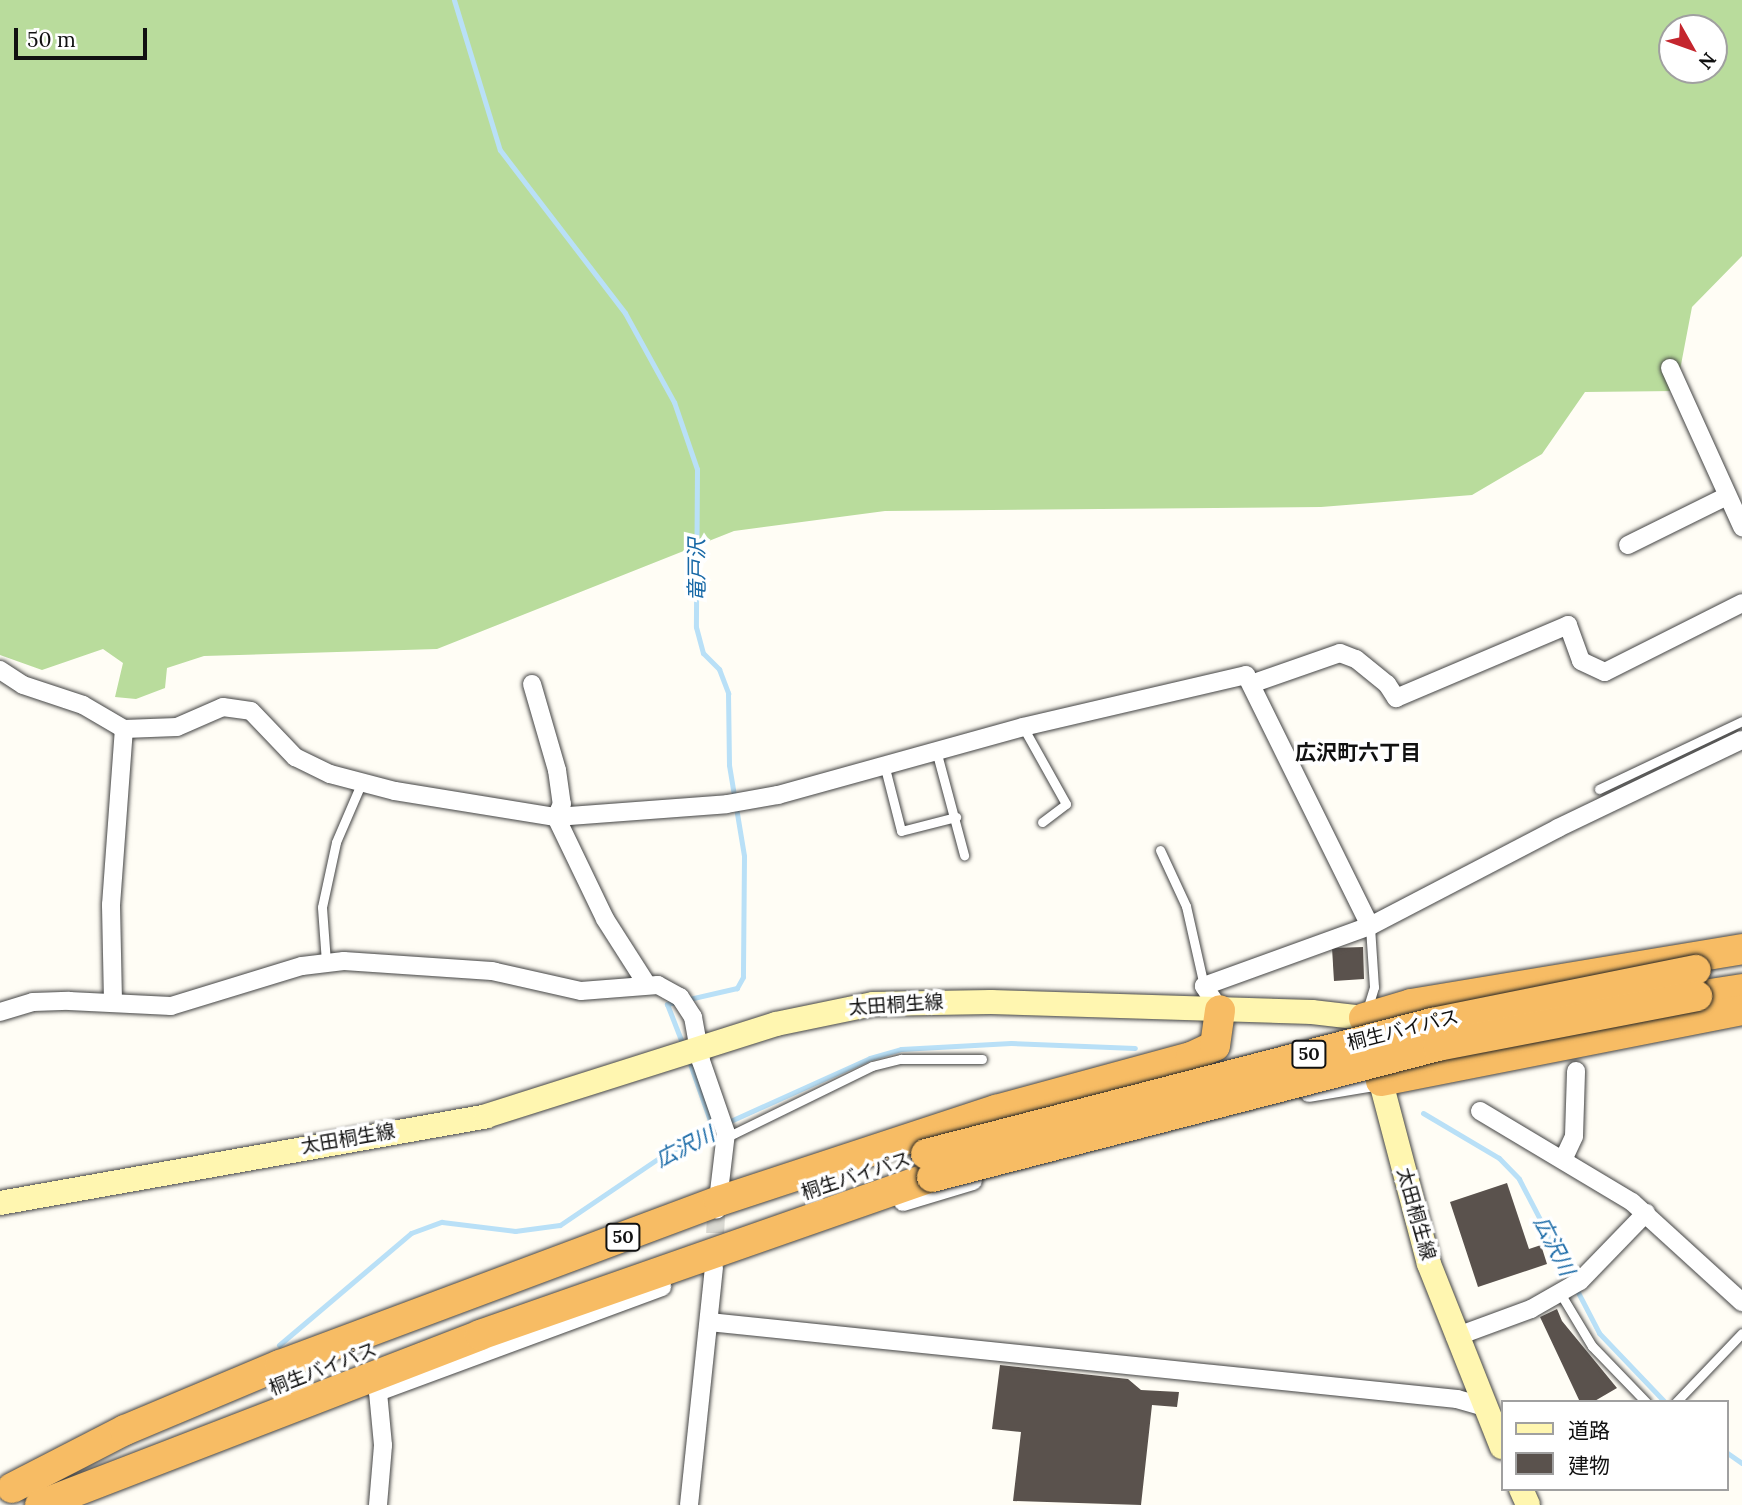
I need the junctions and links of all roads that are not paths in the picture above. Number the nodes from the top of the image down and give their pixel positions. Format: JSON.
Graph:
{"nodes":[{"id":1,"x":1670,"y":368,"type":"dead end"},
{"id":2,"x":1727,"y":496,"type":"junction"},
{"id":3,"x":1742,"y":527,"type":"edge"},
{"id":4,"x":1628,"y":545,"type":"dead end"},
{"id":5,"x":1742,"y":603,"type":"edge"},
{"id":6,"x":0,"y":670,"type":"edge"},
{"id":7,"x":1254,"y":683,"type":"junction"},
{"id":8,"x":532,"y":684,"type":"dead end"},
{"id":9,"x":1742,"y":721,"type":"edge"},
{"id":10,"x":1023,"y":727,"type":"junction"},
{"id":11,"x":124,"y":729,"type":"junction"},
{"id":12,"x":1742,"y":740,"type":"edge"},
{"id":13,"x":937,"y":754,"type":"junction"},
{"id":14,"x":886,"y":768,"type":"junction"},
{"id":15,"x":361,"y":784,"type":"junction"},
{"id":16,"x":1599,"y":789,"type":"dead end"},
{"id":17,"x":556,"y":817,"type":"junction"},
{"id":18,"x":956,"y":817,"type":"junction"},
{"id":19,"x":1042,"y":822,"type":"dead end"},
{"id":20,"x":1160,"y":850,"type":"dead end"},
{"id":21,"x":964,"y":855,"type":"dead end"},
{"id":22,"x":1370,"y":926,"type":"junction"},
{"id":23,"x":1742,"y":948,"type":"edge"},
{"id":24,"x":326,"y":962,"type":"junction"},
{"id":25,"x":1742,"y":965,"type":"edge"},
{"id":26,"x":646,"y":983,"type":"junction"},
{"id":27,"x":1696,"y":983,"type":"junction"},
{"id":28,"x":1742,"y":989,"type":"edge"},
{"id":29,"x":1212,"y":998,"type":"junction"},
{"id":30,"x":113,"y":1001,"type":"junction"},
{"id":31,"x":1742,"y":1010,"type":"edge"},
{"id":32,"x":0,"y":1012,"type":"edge"},
{"id":33,"x":1364,"y":1018,"type":"junction"},
{"id":34,"x":701,"y":1048,"type":"junction"},
{"id":35,"x":982,"y":1059,"type":"dead end"},
{"id":36,"x":1576,"y":1071,"type":"dead end"},
{"id":37,"x":1381,"y":1081,"type":"junction"},
{"id":38,"x":1480,"y":1111,"type":"dead end"},
{"id":39,"x":725,"y":1130,"type":"junction"},
{"id":40,"x":1563,"y":1160,"type":"junction"},
{"id":41,"x":929,"y":1165,"type":"junction"},
{"id":42,"x":0,"y":1203,"type":"edge"},
{"id":43,"x":718,"y":1208,"type":"junction"},
{"id":44,"x":1646,"y":1213,"type":"junction"},
{"id":45,"x":714,"y":1267,"type":"junction"},
{"id":46,"x":1568,"y":1288,"type":"junction"},
{"id":47,"x":1742,"y":1302,"type":"edge"},
{"id":48,"x":709,"y":1322,"type":"junction"},
{"id":49,"x":1742,"y":1333,"type":"edge"},
{"id":50,"x":1455,"y":1336,"type":"junction"},
{"id":51,"x":378,"y":1392,"type":"junction"},
{"id":52,"x":1644,"y":1400,"type":"edge"},
{"id":53,"x":1678,"y":1400,"type":"edge"},
{"id":54,"x":1485,"y":1407,"type":"junction"},
{"id":55,"x":1500,"y":1442,"type":"edge"},
{"id":56,"x":108,"y":1479,"type":"junction"},
{"id":57,"x":6,"y":1490,"type":"edge"},
{"id":58,"x":40,"y":1505,"type":"edge"},
{"id":59,"x":378,"y":1505,"type":"edge"},
{"id":60,"x":689,"y":1505,"type":"edge"}],
"edges":[{"from":1,"to":2,"type":"street"},
{"from":2,"to":3,"type":"street"},
{"from":2,"to":4,"type":"street"},
{"from":5,"to":7,"type":"street"},
{"from":6,"to":11,"type":"street"},
{"from":7,"to":10,"type":"street"},
{"from":7,"to":22,"type":"street"},
{"from":8,"to":17,"type":"street"},
{"from":9,"to":16,"type":"lane"},
{"from":10,"to":13,"type":"street"},
{"from":10,"to":19,"type":"lane"},
{"from":11,"to":15,"type":"street"},
{"from":11,"to":30,"type":"street"},
{"from":12,"to":22,"type":"street"},
{"from":13,"to":14,"type":"street"},
{"from":13,"to":18,"type":"lane"},
{"from":14,"to":17,"type":"street"},
{"from":14,"to":18,"type":"lane"},
{"from":15,"to":17,"type":"street"},
{"from":15,"to":24,"type":"lane"},
{"from":17,"to":26,"type":"street"},
{"from":18,"to":21,"type":"lane"},
{"from":20,"to":29,"type":"lane"},
{"from":22,"to":29,"type":"street"},
{"from":22,"to":33,"type":"lane"},
{"from":23,"to":33,"type":"highway"},
{"from":24,"to":26,"type":"street"},
{"from":24,"to":30,"type":"street"},
{"from":25,"to":27,"type":"highway","name":"桐生バイパス","number":"50"},
{"from":26,"to":34,"type":"street"},
{"from":27,"to":28,"type":"highway","name":"桐生バイパス","number":"50"},
{"from":27,"to":41,"type":"highway","name":"桐生バイパス","number":"50","bridge":true},
{"from":29,"to":33,"type":"main road","name":"太田桐生線"},
{"from":29,"to":34,"type":"main road","name":"太田桐生線"},
{"from":29,"to":43,"type":"highway","number":"50"},
{"from":30,"to":32,"type":"street"},
{"from":31,"to":37,"type":"highway"},
{"from":33,"to":37,"type":"main road","name":"太田桐生線"},
{"from":34,"to":39,"type":"street"},
{"from":34,"to":42,"type":"main road","name":"太田桐生線"},
{"from":35,"to":39,"type":"lane"},
{"from":36,"to":40,"type":"street"},
{"from":37,"to":45,"type":"street"},
{"from":37,"to":50,"type":"main road","name":"太田桐生線"},
{"from":38,"to":40,"type":"street"},
{"from":39,"to":43,"type":"street"},
{"from":40,"to":44,"type":"street"},
{"from":41,"to":56,"type":"highway","name":"桐生バイパス","number":"50"},
{"from":41,"to":57,"type":"highway","name":"桐生バイパス","number":"50"},
{"from":43,"to":57,"type":"highway","number":"50"},
{"from":44,"to":46,"type":"street"},
{"from":44,"to":47,"type":"street"},
{"from":45,"to":48,"type":"street"},
{"from":45,"to":51,"type":"street"},
{"from":46,"to":50,"type":"street"},
{"from":46,"to":52,"type":"lane"},
{"from":48,"to":54,"type":"street"},
{"from":48,"to":60,"type":"street"},
{"from":49,"to":53,"type":"lane"},
{"from":50,"to":54,"type":"main road","name":"太田桐生線"},
{"from":51,"to":56,"type":"highway","number":"50"},
{"from":51,"to":59,"type":"street"},
{"from":54,"to":55,"type":"main road","name":"太田桐生線"},
{"from":56,"to":58,"type":"highway","name":"桐生バイパス","number":"50"}]}
